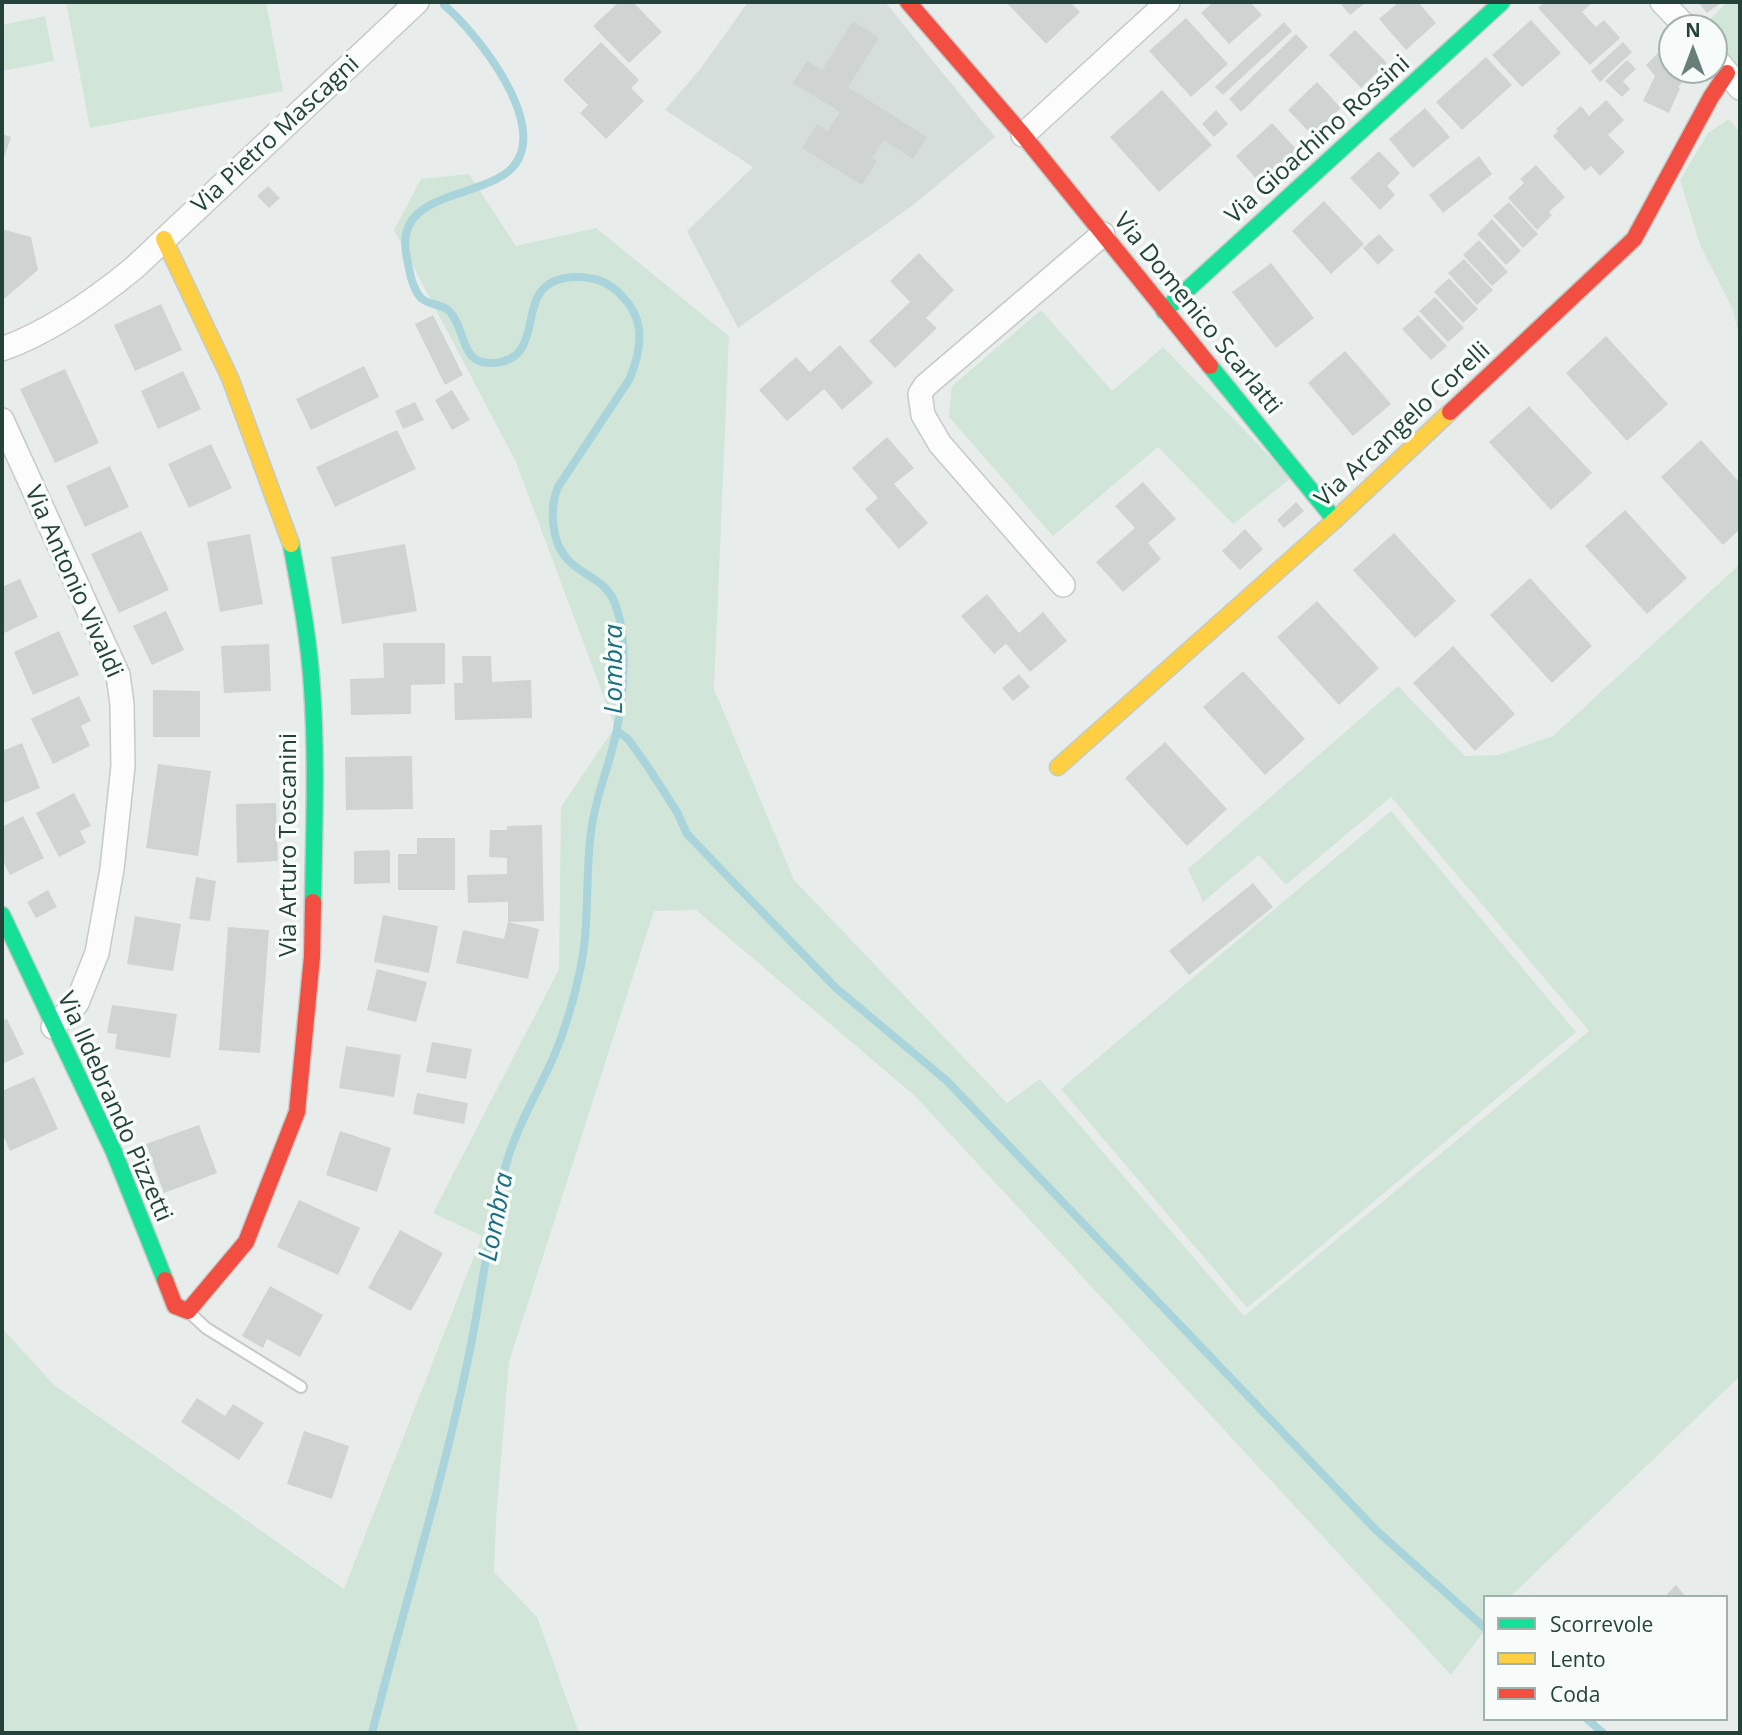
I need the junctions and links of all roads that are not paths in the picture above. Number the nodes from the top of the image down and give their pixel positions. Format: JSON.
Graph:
{"nodes":[{"id":1,"x":908,"y":2,"type":"edge"},
{"id":2,"x":1168,"y":2,"type":"edge"},
{"id":3,"x":1502,"y":2,"type":"edge"},
{"id":4,"x":414,"y":5,"type":"edge"},
{"id":5,"x":1720,"y":84,"type":"edge"},
{"id":6,"x":1023,"y":135,"type":"junction"},
{"id":7,"x":1103,"y":234,"type":"junction"},
{"id":8,"x":164,"y":239,"type":"junction"},
{"id":9,"x":1164,"y":311,"type":"junction"},
{"id":10,"x":2,"y":349,"type":"edge"},
{"id":11,"x":2,"y":421,"type":"edge"},
{"id":12,"x":1335,"y":520,"type":"junction"},
{"id":13,"x":1063,"y":585,"type":"dead end"},
{"id":14,"x":1058,"y":767,"type":"dead end"},
{"id":15,"x":2,"y":915,"type":"edge"},
{"id":16,"x":53,"y":1027,"type":"junction"},
{"id":17,"x":188,"y":1311,"type":"junction"},
{"id":18,"x":301,"y":1387,"type":"dead end"}],
"edges":[{"from":1,"to":6,"type":"street","name":"Via Domenico Scarlatti"},
{"from":2,"to":6,"type":"street"},
{"from":3,"to":9,"type":"street","name":"Via Gioachino Rossini"},
{"from":4,"to":8,"type":"street","name":"Via Pietro Mascagni"},
{"from":5,"to":12,"type":"street","name":"Via Arcangelo Corelli"},
{"from":6,"to":7,"type":"street","name":"Via Domenico Scarlatti"},
{"from":7,"to":9,"type":"street","name":"Via Domenico Scarlatti"},
{"from":7,"to":13,"type":"street"},
{"from":8,"to":10,"type":"street","name":"Via Pietro Mascagni"},
{"from":8,"to":17,"type":"street","name":"Via Arturo Toscanini"},
{"from":9,"to":12,"type":"street","name":"Via Domenico Scarlatti"},
{"from":11,"to":16,"type":"street","name":"Via Antonio Vivaldi"},
{"from":12,"to":14,"type":"street","name":"Via Arcangelo Corelli"},
{"from":15,"to":16,"type":"street","name":"Via Ildebrando Pizzetti"},
{"from":16,"to":17,"type":"street","name":"Via Ildebrando Pizzetti"},
{"from":17,"to":18,"type":"lane"}]}
